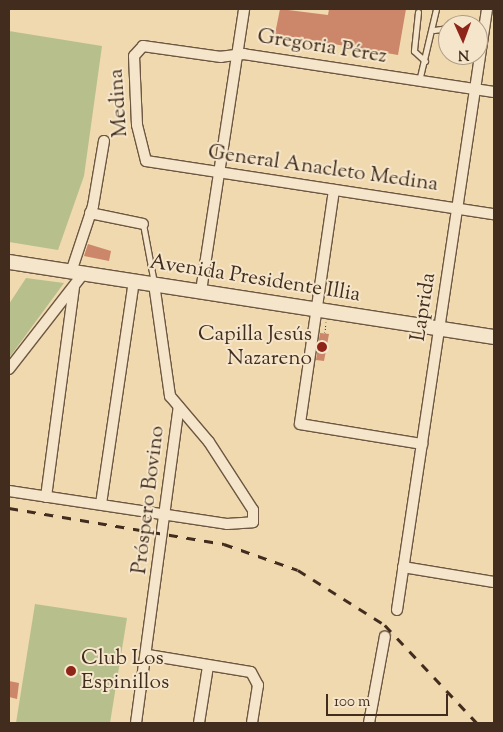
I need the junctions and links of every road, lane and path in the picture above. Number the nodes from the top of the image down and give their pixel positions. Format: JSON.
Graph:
{"nodes":[{"id":1,"x":244,"y":9,"type":"edge"},
{"id":2,"x":436,"y":9,"type":"edge"},
{"id":3,"x":418,"y":12,"type":"dead end"},
{"id":4,"x":438,"y":29,"type":"edge"},
{"id":5,"x":434,"y":30,"type":"junction"},
{"id":6,"x":143,"y":46,"type":"joint"},
{"id":7,"x":237,"y":55,"type":"junction"},
{"id":8,"x":425,"y":61,"type":"junction"},
{"id":9,"x":476,"y":65,"type":"edge"},
{"id":10,"x":419,"y":81,"type":"junction"},
{"id":11,"x":474,"y":89,"type":"junction"},
{"id":12,"x":494,"y":92,"type":"edge"},
{"id":13,"x":104,"y":141,"type":"dead end"},
{"id":14,"x":146,"y":161,"type":"joint"},
{"id":15,"x":219,"y":174,"type":"junction"},
{"id":16,"x":334,"y":190,"type":"junction"},
{"id":17,"x":458,"y":208,"type":"junction"},
{"id":18,"x":90,"y":213,"type":"junction"},
{"id":19,"x":494,"y":214,"type":"edge"},
{"id":20,"x":143,"y":224,"type":"joint"},
{"id":21,"x":9,"y":262,"type":"edge"},
{"id":22,"x":77,"y":273,"type":"junction"},
{"id":23,"x":134,"y":281,"type":"junction"},
{"id":24,"x":154,"y":283,"type":"junction"},
{"id":25,"x":74,"y":288,"type":"junction"},
{"id":26,"x":201,"y":291,"type":"junction"},
{"id":27,"x":318,"y":308,"type":"junction"},
{"id":28,"x":440,"y":328,"type":"junction"},
{"id":29,"x":494,"y":337,"type":"edge"},
{"id":30,"x":9,"y":369,"type":"edge"},
{"id":31,"x":179,"y":407,"type":"junction"},
{"id":32,"x":422,"y":444,"type":"junction"},
{"id":33,"x":9,"y":491,"type":"edge"},
{"id":34,"x":46,"y":497,"type":"junction"},
{"id":35,"x":101,"y":504,"type":"junction"},
{"id":36,"x":165,"y":514,"type":"junction"},
{"id":37,"x":403,"y":567,"type":"junction"},
{"id":38,"x":494,"y":582,"type":"edge"},
{"id":39,"x":397,"y":610,"type":"dead end"},
{"id":40,"x":385,"y":636,"type":"dead end"},
{"id":41,"x":148,"y":656,"type":"junction"},
{"id":42,"x":208,"y":666,"type":"junction"},
{"id":43,"x":136,"y":723,"type":"edge"},
{"id":44,"x":199,"y":723,"type":"edge"},
{"id":45,"x":252,"y":723,"type":"edge"},
{"id":46,"x":369,"y":723,"type":"edge"}],
"edges":[{"from":1,"to":7,"type":"street"},
{"from":2,"to":5,"type":"lane"},
{"from":3,"to":8,"type":"lane"},
{"from":4,"to":5,"type":"lane"},
{"from":5,"to":8,"type":"lane"},
{"from":6,"to":7,"type":"street","name":"Gregoria Pérez"},
{"from":6,"to":14,"type":"street","name":"Medina"},
{"from":7,"to":10,"type":"street","name":"Gregoria Pérez"},
{"from":7,"to":15,"type":"street"},
{"from":8,"to":10,"type":"lane"},
{"from":9,"to":11,"type":"street","name":"Laprida"},
{"from":10,"to":11,"type":"street","name":"Gregoria Pérez"},
{"from":11,"to":12,"type":"street","name":"Gregoria Pérez"},
{"from":11,"to":17,"type":"street","name":"Laprida"},
{"from":13,"to":18,"type":"street"},
{"from":14,"to":15,"type":"street","name":"General Anacleto Medina"},
{"from":15,"to":16,"type":"street","name":"General Anacleto Medina"},
{"from":15,"to":26,"type":"street"},
{"from":16,"to":17,"type":"street","name":"General Anacleto Medina"},
{"from":16,"to":27,"type":"street"},
{"from":17,"to":19,"type":"street","name":"General Anacleto Medina"},
{"from":17,"to":28,"type":"street","name":"Laprida"},
{"from":18,"to":20,"type":"street"},
{"from":18,"to":22,"type":"street"},
{"from":20,"to":24,"type":"lane"},
{"from":21,"to":22,"type":"main road","name":"Avenida Presidente Illia"},
{"from":22,"to":23,"type":"main road","name":"Avenida Presidente Illia"},
{"from":22,"to":25,"type":"street"},
{"from":23,"to":24,"type":"main road","name":"Avenida Presidente Illia"},
{"from":23,"to":35,"type":"street"},
{"from":24,"to":26,"type":"main road","name":"Avenida Presidente Illia"},
{"from":24,"to":31,"type":"street","name":"Próspero Bovino"},
{"from":25,"to":30,"type":"street"},
{"from":25,"to":34,"type":"street"},
{"from":26,"to":27,"type":"main road","name":"Avenida Presidente Illia"},
{"from":27,"to":28,"type":"main road","name":"Avenida Presidente Illia"},
{"from":27,"to":32,"type":"street"},
{"from":28,"to":29,"type":"main road","name":"Avenida Presidente Illia"},
{"from":28,"to":32,"type":"street","name":"Laprida"},
{"from":31,"to":36,"type":"street","name":"Próspero Bovino"},
{"from":31,"to":36,"type":"street"},
{"from":32,"to":37,"type":"street","name":"Laprida"},
{"from":33,"to":34,"type":"street"},
{"from":34,"to":35,"type":"street"},
{"from":35,"to":36,"type":"street"},
{"from":36,"to":41,"type":"street","name":"Próspero Bovino"},
{"from":37,"to":38,"type":"street"},
{"from":37,"to":39,"type":"street","name":"Laprida"},
{"from":40,"to":46,"type":"street"},
{"from":41,"to":42,"type":"street"},
{"from":41,"to":43,"type":"street","name":"Próspero Bovino"},
{"from":42,"to":44,"type":"street"},
{"from":42,"to":45,"type":"street"}]}
